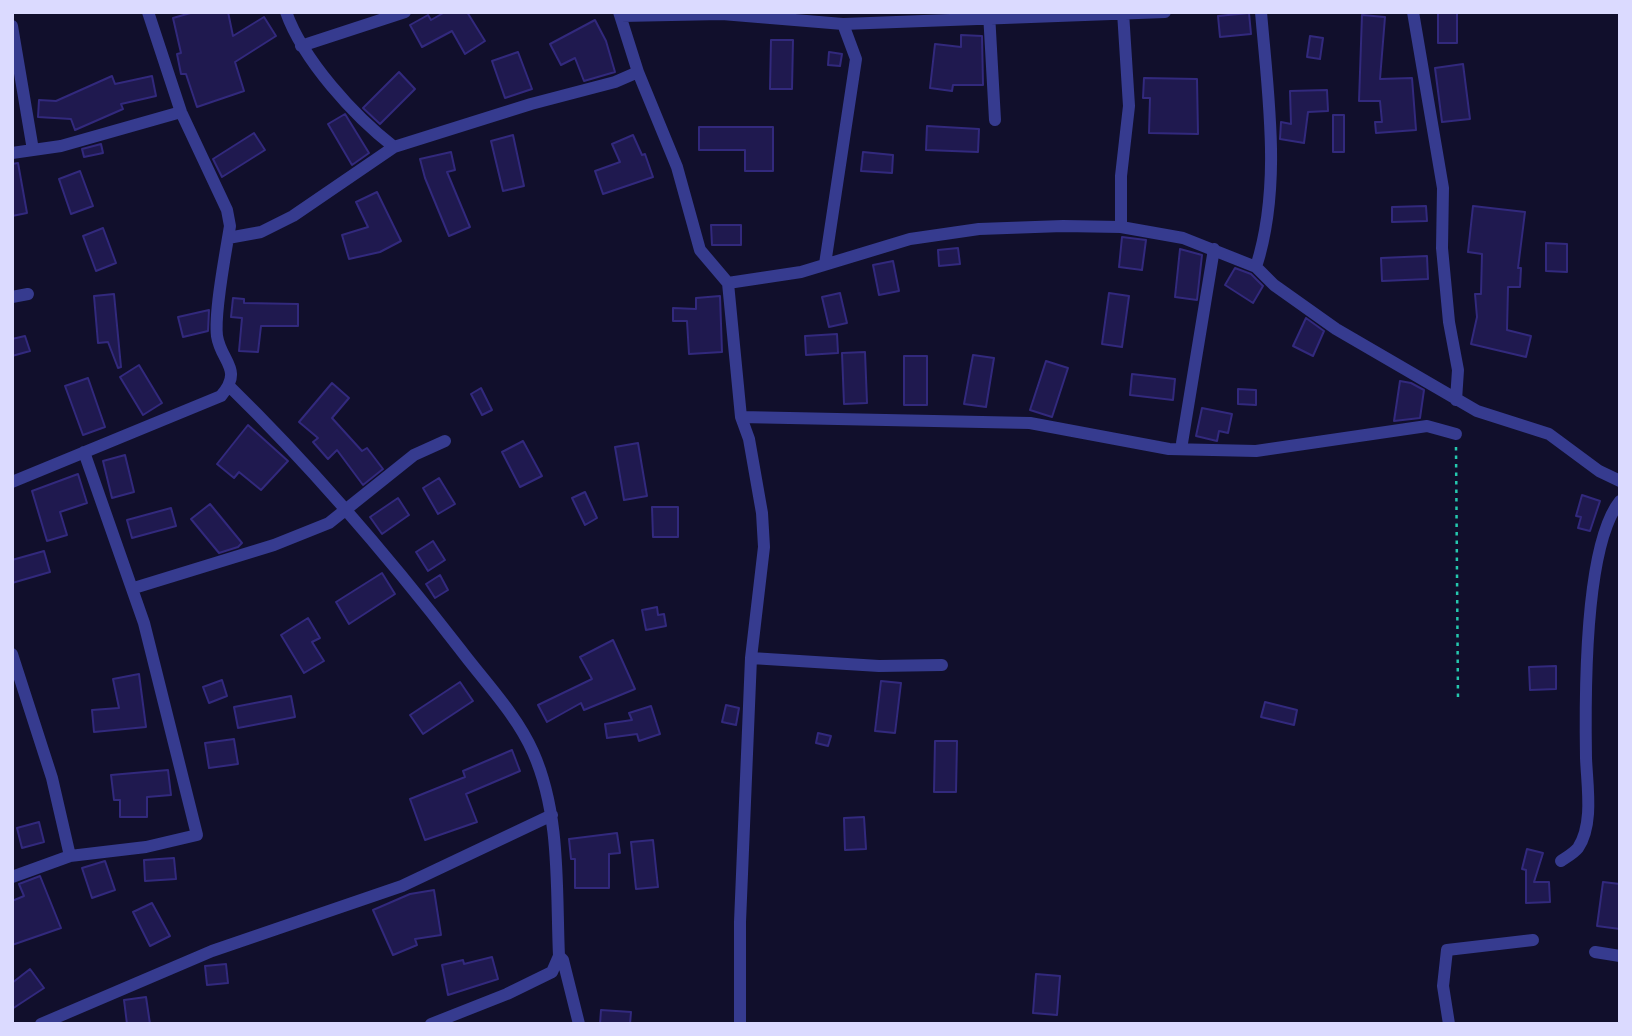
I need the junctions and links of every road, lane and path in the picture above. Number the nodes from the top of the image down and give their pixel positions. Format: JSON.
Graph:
{"nodes":[{"id":1,"x":148,"y":12,"type":"edge"},
{"id":2,"x":286,"y":12,"type":"edge"},
{"id":3,"x":405,"y":12,"type":"edge"},
{"id":4,"x":1165,"y":12,"type":"edge"},
{"id":5,"x":1261,"y":12,"type":"edge"},
{"id":6,"x":1413,"y":12,"type":"edge"},
{"id":7,"x":620,"y":14,"type":"edge"},
{"id":8,"x":1123,"y":14,"type":"edge"},
{"id":9,"x":990,"y":16,"type":"edge"},
{"id":10,"x":843,"y":24,"type":"junction"},
{"id":11,"x":12,"y":26,"type":"edge"},
{"id":12,"x":301,"y":46,"type":"junction"},
{"id":13,"x":638,"y":72,"type":"junction"},
{"id":14,"x":181,"y":112,"type":"junction"},
{"id":15,"x":995,"y":120,"type":"dead end"},
{"id":16,"x":394,"y":147,"type":"junction"},
{"id":17,"x":33,"y":150,"type":"junction"},
{"id":18,"x":12,"y":153,"type":"edge"},
{"id":19,"x":1121,"y":227,"type":"junction"},
{"id":20,"x":228,"y":238,"type":"junction"},
{"id":21,"x":1214,"y":249,"type":"junction"},
{"id":22,"x":825,"y":264,"type":"junction"},
{"id":23,"x":1256,"y":267,"type":"junction"},
{"id":24,"x":728,"y":283,"type":"junction"},
{"id":25,"x":28,"y":294,"type":"dead end"},
{"id":26,"x":12,"y":297,"type":"edge"},
{"id":27,"x":229,"y":386,"type":"junction"},
{"id":28,"x":1456,"y":400,"type":"junction"},
{"id":29,"x":741,"y":417,"type":"junction"},
{"id":30,"x":1456,"y":434,"type":"joint"},
{"id":31,"x":445,"y":441,"type":"dead end"},
{"id":32,"x":1182,"y":443,"type":"dead end"},
{"id":33,"x":84,"y":453,"type":"junction"},
{"id":34,"x":1620,"y":481,"type":"edge"},
{"id":35,"x":12,"y":482,"type":"edge"},
{"id":36,"x":1620,"y":501,"type":"edge"},
{"id":37,"x":346,"y":508,"type":"junction"},
{"id":38,"x":134,"y":588,"type":"junction"},
{"id":39,"x":12,"y":654,"type":"edge"},
{"id":40,"x":751,"y":658,"type":"junction"},
{"id":41,"x":942,"y":665,"type":"dead end"},
{"id":42,"x":1458,"y":699,"type":"dead end"},
{"id":43,"x":552,"y":815,"type":"junction"},
{"id":44,"x":70,"y":856,"type":"junction"},
{"id":45,"x":1561,"y":861,"type":"dead end"},
{"id":46,"x":12,"y":877,"type":"edge"},
{"id":47,"x":1533,"y":940,"type":"dead end"},
{"id":48,"x":1595,"y":952,"type":"dead end"},
{"id":49,"x":559,"y":956,"type":"junction"},
{"id":50,"x":1620,"y":956,"type":"edge"},
{"id":51,"x":41,"y":1024,"type":"edge"},
{"id":52,"x":430,"y":1024,"type":"edge"},
{"id":53,"x":579,"y":1024,"type":"edge"},
{"id":54,"x":740,"y":1024,"type":"edge"},
{"id":55,"x":1449,"y":1024,"type":"edge"}],
"edges":[{"from":1,"to":14,"type":"street"},
{"from":2,"to":12,"type":"street"},
{"from":3,"to":12,"type":"street"},
{"from":4,"to":8,"type":"street"},
{"from":5,"to":23,"type":"street"},
{"from":6,"to":28,"type":"street"},
{"from":7,"to":10,"type":"street"},
{"from":7,"to":13,"type":"street"},
{"from":8,"to":9,"type":"street"},
{"from":8,"to":19,"type":"street"},
{"from":9,"to":10,"type":"street"},
{"from":9,"to":15,"type":"street"},
{"from":10,"to":22,"type":"street"},
{"from":11,"to":17,"type":"street"},
{"from":12,"to":16,"type":"street"},
{"from":13,"to":16,"type":"street"},
{"from":13,"to":24,"type":"street"},
{"from":14,"to":17,"type":"street"},
{"from":14,"to":20,"type":"street"},
{"from":16,"to":20,"type":"street"},
{"from":17,"to":18,"type":"street"},
{"from":19,"to":21,"type":"street"},
{"from":19,"to":22,"type":"street"},
{"from":20,"to":27,"type":"street"},
{"from":21,"to":23,"type":"street"},
{"from":21,"to":32,"type":"street"},
{"from":22,"to":24,"type":"street"},
{"from":23,"to":28,"type":"street"},
{"from":24,"to":29,"type":"street"},
{"from":25,"to":26,"type":"street"},
{"from":27,"to":33,"type":"street"},
{"from":27,"to":37,"type":"street"},
{"from":28,"to":34,"type":"street"},
{"from":29,"to":30,"type":"street"},
{"from":29,"to":40,"type":"street"},
{"from":30,"to":42,"type":"path"},
{"from":31,"to":37,"type":"street"},
{"from":33,"to":35,"type":"street"},
{"from":33,"to":38,"type":"street"},
{"from":36,"to":45,"type":"street"},
{"from":37,"to":38,"type":"street"},
{"from":37,"to":43,"type":"street"},
{"from":38,"to":44,"type":"street"},
{"from":39,"to":44,"type":"street"},
{"from":40,"to":41,"type":"street"},
{"from":40,"to":54,"type":"street"},
{"from":43,"to":49,"type":"street"},
{"from":43,"to":51,"type":"street"},
{"from":44,"to":46,"type":"street"},
{"from":47,"to":55,"type":"street"},
{"from":48,"to":50,"type":"street"},
{"from":49,"to":52,"type":"street"},
{"from":49,"to":53,"type":"street"}]}
